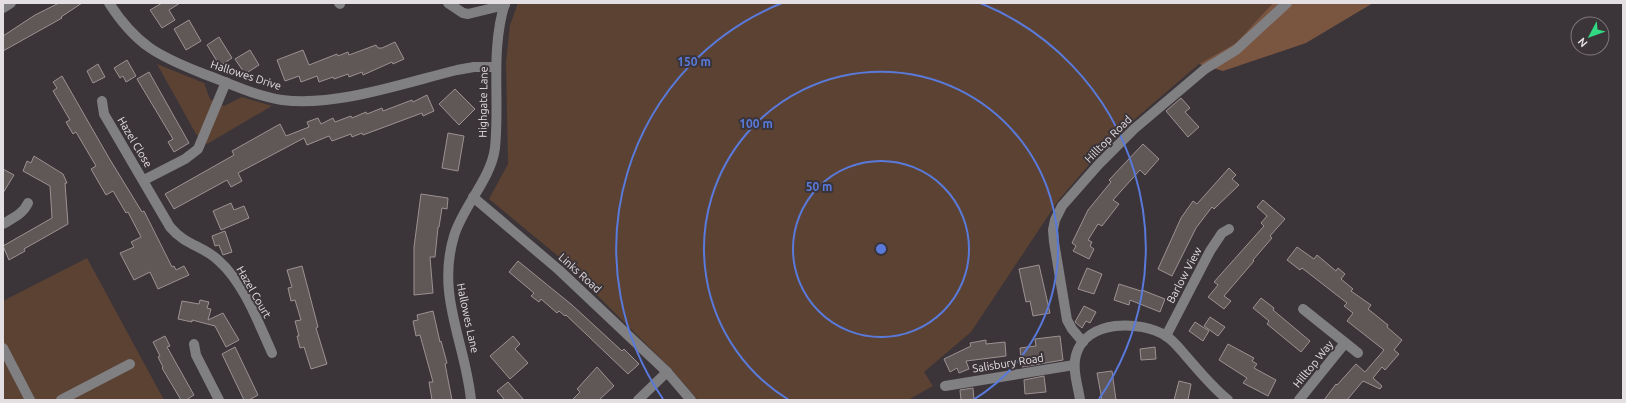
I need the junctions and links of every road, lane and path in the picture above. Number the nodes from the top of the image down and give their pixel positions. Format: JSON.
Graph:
{"nodes":[{"id":1,"x":11,"y":3,"type":"edge"},
{"id":2,"x":109,"y":3,"type":"edge"},
{"id":3,"x":448,"y":3,"type":"edge"},
{"id":4,"x":1287,"y":3,"type":"edge"},
{"id":5,"x":505,"y":4,"type":"edge"},
{"id":6,"x":3,"y":8,"type":"edge"},
{"id":7,"x":495,"y":67,"type":"junction"},
{"id":8,"x":226,"y":82,"type":"junction"},
{"id":9,"x":102,"y":102,"type":"dead end"},
{"id":10,"x":144,"y":180,"type":"junction"},
{"id":11,"x":473,"y":196,"type":"junction"},
{"id":12,"x":28,"y":203,"type":"dead end"},
{"id":13,"x":3,"y":224,"type":"edge"},
{"id":14,"x":1229,"y":229,"type":"dead end"},
{"id":15,"x":1303,"y":309,"type":"dead end"},
{"id":16,"x":1166,"y":336,"type":"junction"},
{"id":17,"x":1083,"y":342,"type":"junction"},
{"id":18,"x":1345,"y":343,"type":"junction"},
{"id":19,"x":194,"y":344,"type":"dead end"},
{"id":20,"x":3,"y":348,"type":"edge"},
{"id":21,"x":272,"y":353,"type":"dead end"},
{"id":22,"x":1358,"y":353,"type":"dead end"},
{"id":23,"x":130,"y":364,"type":"dead end"},
{"id":24,"x":1074,"y":365,"type":"junction"},
{"id":25,"x":667,"y":372,"type":"junction"},
{"id":26,"x":945,"y":386,"type":"dead end"},
{"id":27,"x":30,"y":400,"type":"edge"},
{"id":28,"x":61,"y":400,"type":"edge"},
{"id":29,"x":219,"y":400,"type":"edge"},
{"id":30,"x":471,"y":400,"type":"edge"},
{"id":31,"x":638,"y":400,"type":"edge"},
{"id":32,"x":691,"y":400,"type":"edge"},
{"id":33,"x":1080,"y":400,"type":"edge"},
{"id":34,"x":1228,"y":400,"type":"edge"},
{"id":35,"x":1300,"y":400,"type":"edge"}],
"edges":[{"from":1,"to":6,"type":"street"},
{"from":2,"to":8,"type":"street","name":"Hallowes Drive"},
{"from":3,"to":5,"type":"street"},
{"from":4,"to":17,"type":"street","name":"Hilltop Road"},
{"from":5,"to":7,"type":"street","name":"Highgate Lane"},
{"from":7,"to":8,"type":"street","name":"Hallowes Drive"},
{"from":7,"to":11,"type":"street","name":"Highgate Lane"},
{"from":8,"to":10,"type":"street","name":"Hazel Close"},
{"from":9,"to":10,"type":"street","name":"Hazel Close"},
{"from":10,"to":21,"type":"street","name":"Hazel Court"},
{"from":11,"to":25,"type":"street","name":"Links Road"},
{"from":11,"to":30,"type":"street","name":"Hallowes Lane"},
{"from":12,"to":13,"type":"street"},
{"from":14,"to":16,"type":"street","name":"Barlow View"},
{"from":15,"to":18,"type":"street","name":"Hilltop Way"},
{"from":16,"to":17,"type":"street"},
{"from":16,"to":34,"type":"street"},
{"from":17,"to":24,"type":"street"},
{"from":18,"to":22,"type":"street","name":"Hilltop Way"},
{"from":18,"to":35,"type":"street","name":"Hilltop Way"},
{"from":19,"to":29,"type":"street"},
{"from":20,"to":27,"type":"street"},
{"from":23,"to":28,"type":"street"},
{"from":24,"to":26,"type":"street","name":"Salisbury Road"},
{"from":24,"to":33,"type":"street"},
{"from":25,"to":31,"type":"street"},
{"from":25,"to":32,"type":"street"}]}
